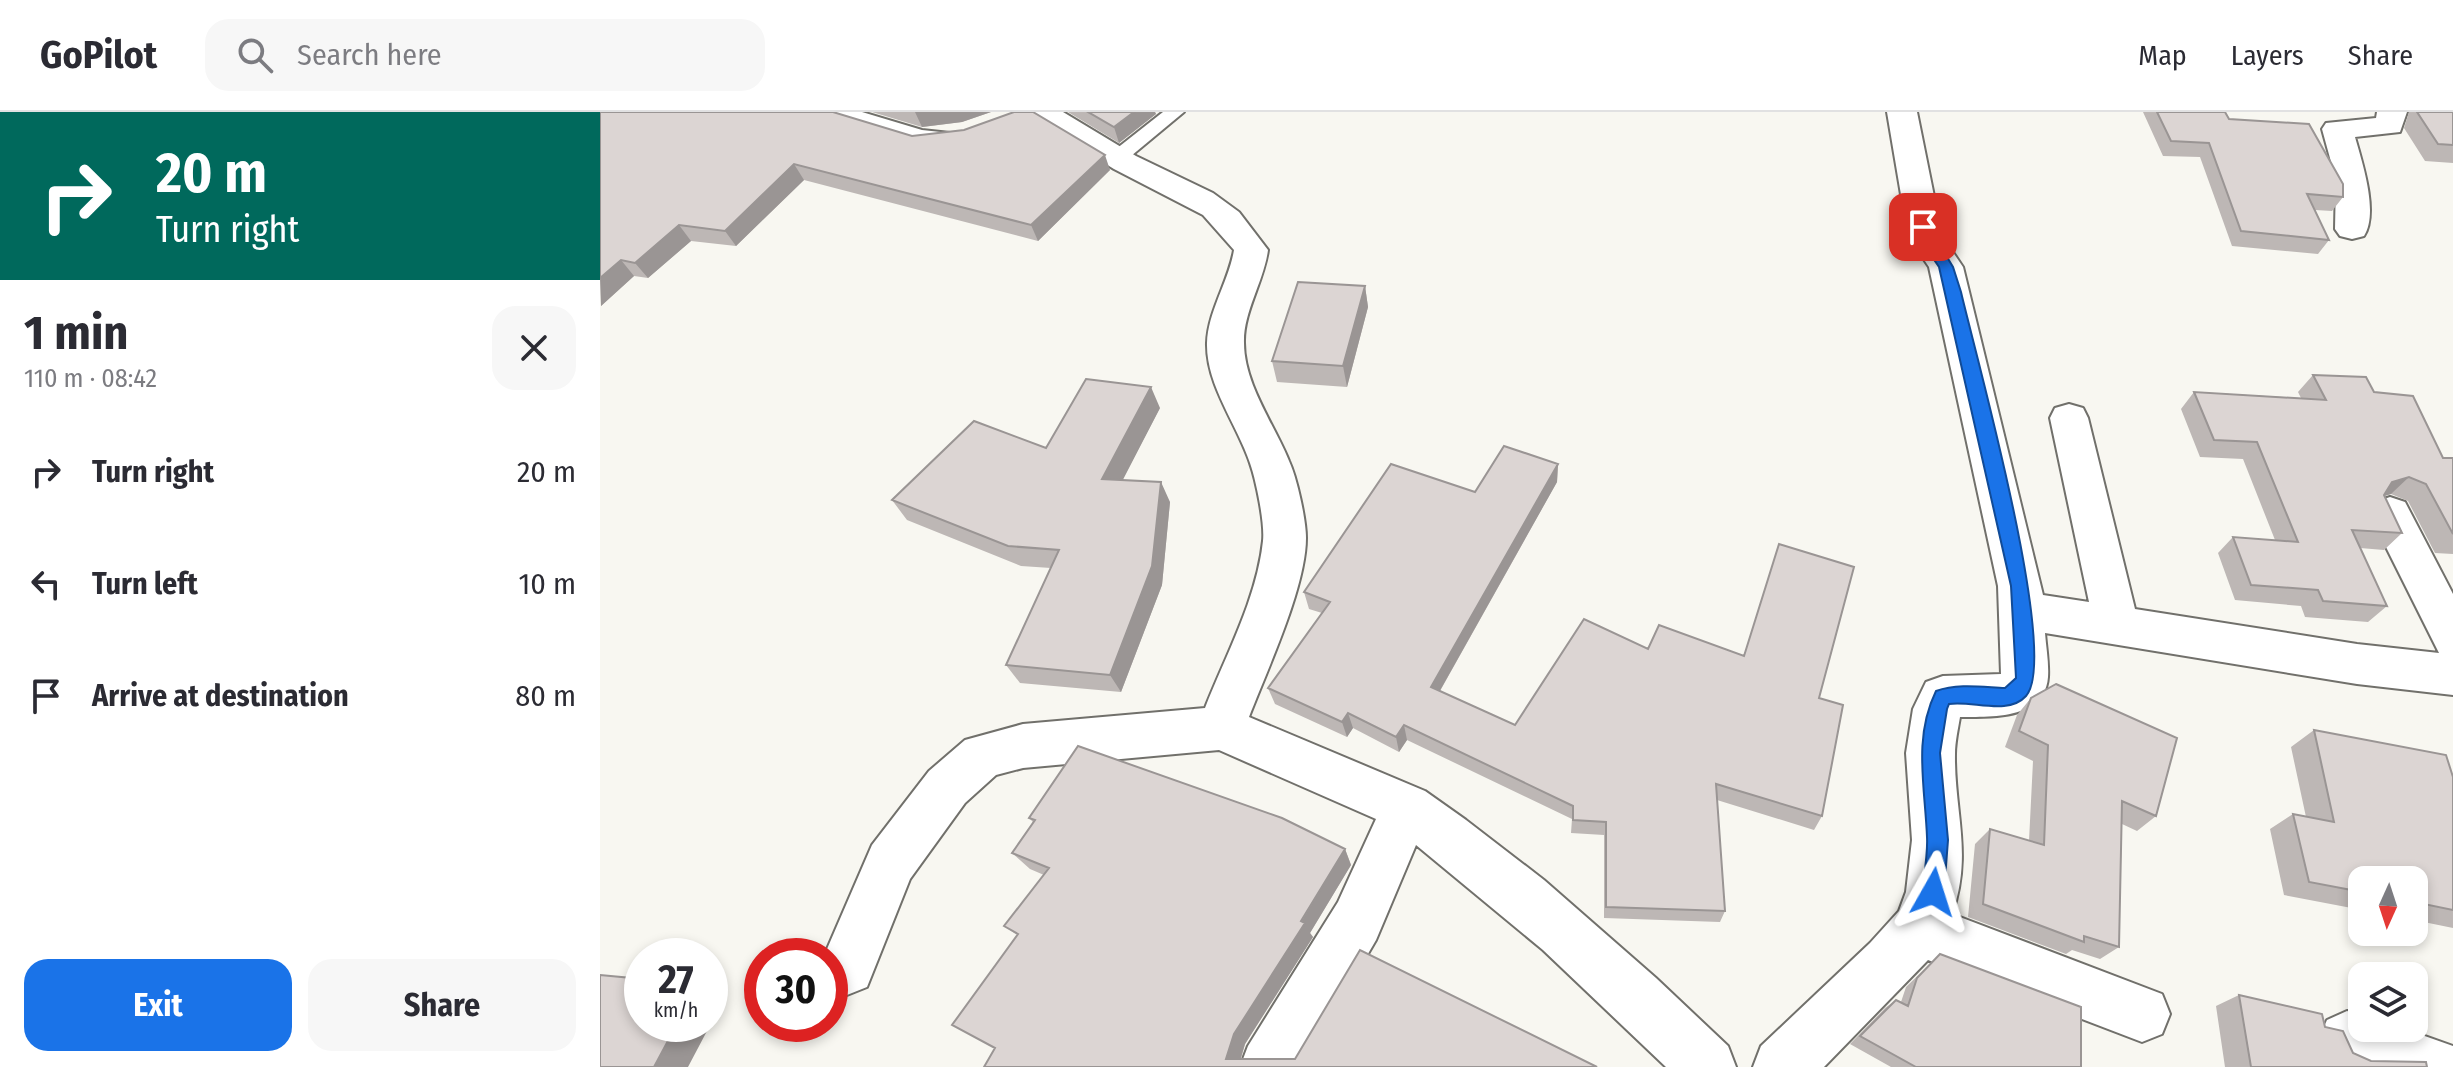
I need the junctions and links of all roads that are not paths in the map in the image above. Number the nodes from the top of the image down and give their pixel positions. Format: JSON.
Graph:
{"nodes":[{"id":1,"x":831,"y":112,"type":"edge"},
{"id":2,"x":1175,"y":112,"type":"edge"},
{"id":3,"x":1902,"y":112,"type":"edge"},
{"id":4,"x":2392,"y":112,"type":"edge"},
{"id":5,"x":1028,"y":113,"type":"edge"},
{"id":6,"x":970,"y":132,"type":"edge"},
{"id":7,"x":1118,"y":157,"type":"junction"},
{"id":8,"x":2352,"y":229,"type":"dead end"},
{"id":9,"x":2069,"y":418,"type":"dead end"},
{"id":10,"x":2390,"y":513,"type":"edge"},
{"id":11,"x":2021,"y":610,"type":"junction"},
{"id":12,"x":2116,"y":625,"type":"junction"},
{"id":13,"x":2453,"y":639,"type":"edge"},
{"id":14,"x":2453,"y":675,"type":"edge"},
{"id":15,"x":1221,"y":728,"type":"junction"},
{"id":16,"x":1407,"y":808,"type":"junction"},
{"id":17,"x":1919,"y":929,"type":"junction"},
{"id":18,"x":848,"y":965,"type":"edge"},
{"id":19,"x":2142,"y":1014,"type":"dead end"},
{"id":20,"x":2347,"y":1040,"type":"edge"},
{"id":21,"x":1269,"y":1067,"type":"edge"},
{"id":22,"x":1707,"y":1067,"type":"edge"},
{"id":23,"x":1782,"y":1067,"type":"edge"},
{"id":24,"x":2434,"y":1067,"type":"edge"}],
"edges":[{"from":1,"to":6,"type":"street"},
{"from":2,"to":7,"type":"lane"},
{"from":3,"to":11,"type":"street"},
{"from":4,"to":8,"type":"street"},
{"from":5,"to":7,"type":"street"},
{"from":7,"to":15,"type":"street"},
{"from":9,"to":12,"type":"street"},
{"from":10,"to":13,"type":"street"},
{"from":11,"to":12,"type":"street"},
{"from":11,"to":17,"type":"street"},
{"from":12,"to":14,"type":"street"},
{"from":15,"to":16,"type":"street"},
{"from":15,"to":18,"type":"street"},
{"from":16,"to":21,"type":"street"},
{"from":16,"to":22,"type":"street"},
{"from":17,"to":19,"type":"street"},
{"from":17,"to":23,"type":"street"},
{"from":20,"to":24,"type":"street"}]}
